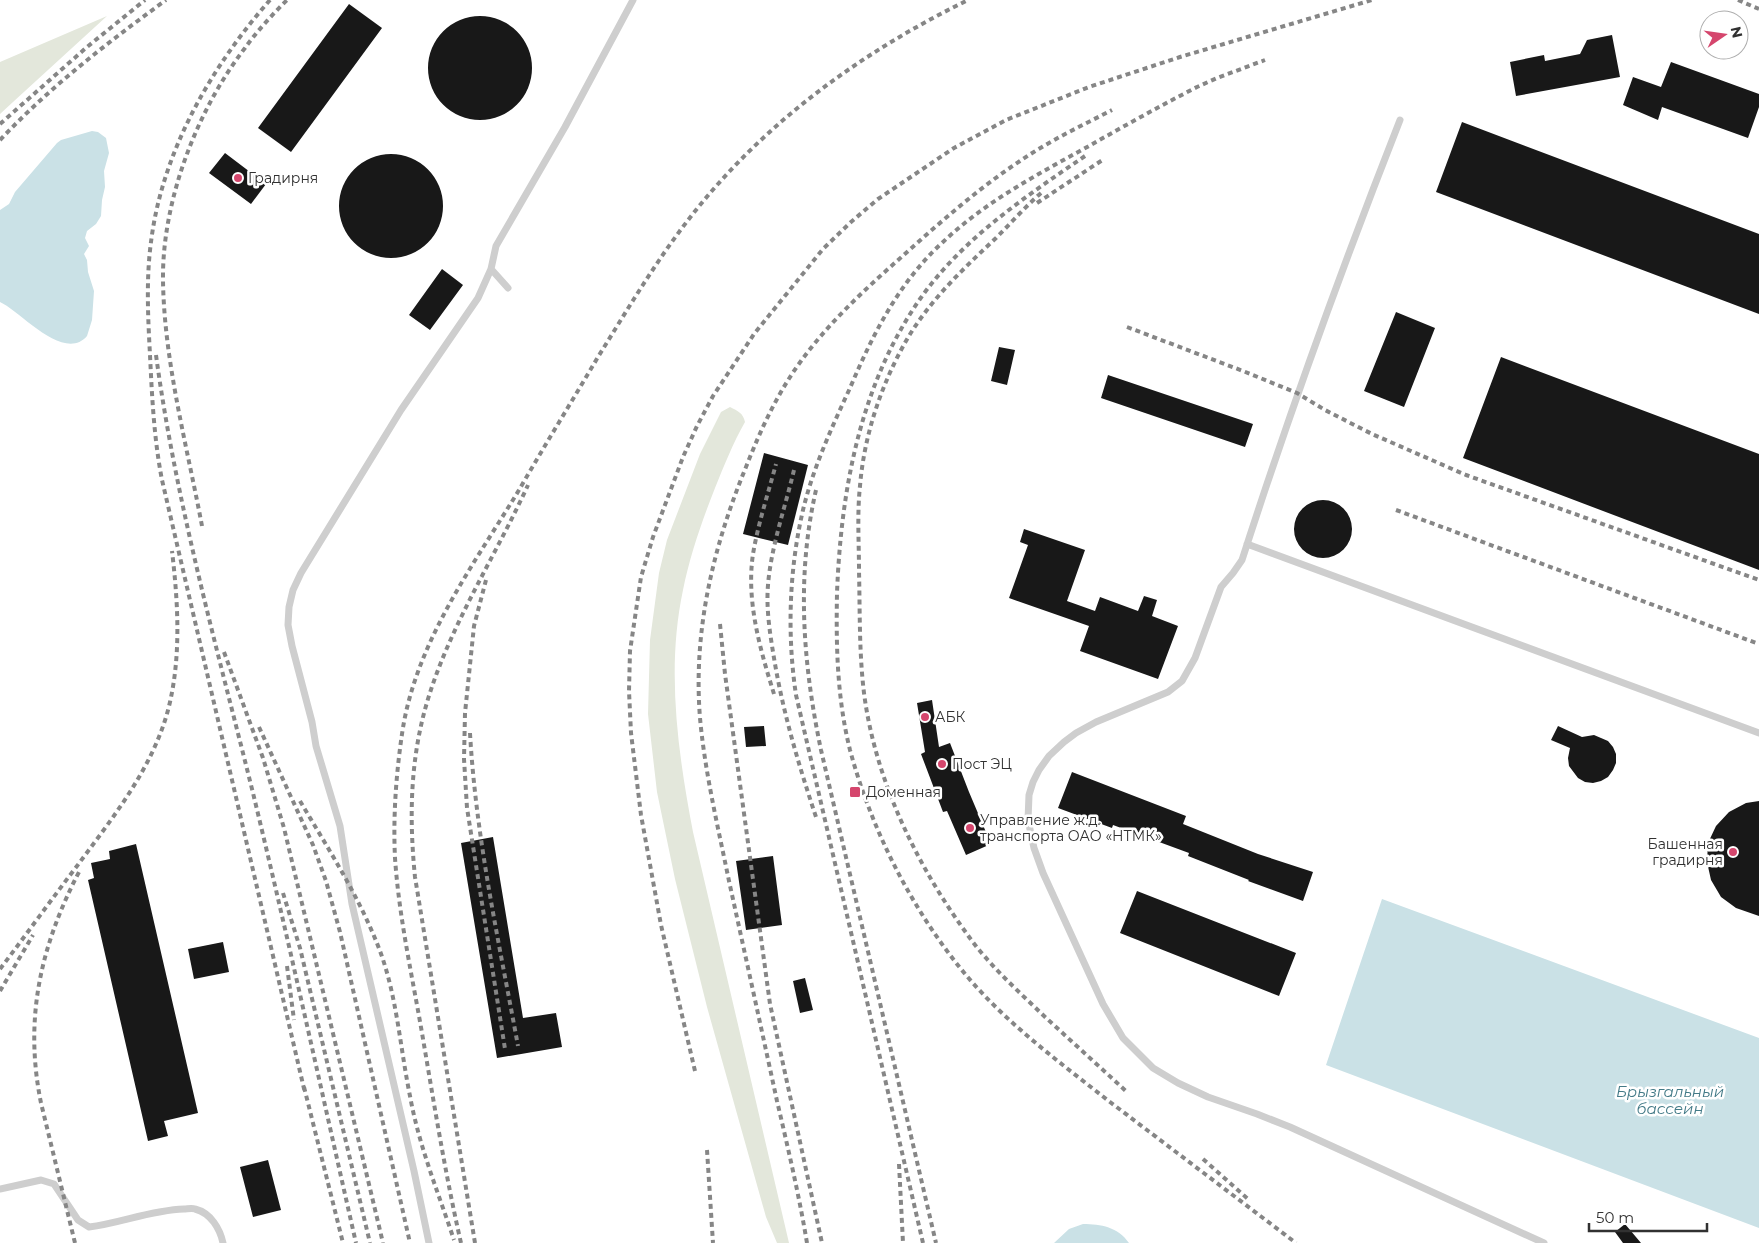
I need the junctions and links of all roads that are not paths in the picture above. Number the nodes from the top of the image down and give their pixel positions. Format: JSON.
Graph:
{"nodes":[{"id":1,"x":633,"y":0,"type":"edge"},
{"id":2,"x":1400,"y":120,"type":"dead end"},
{"id":3,"x":491,"y":269,"type":"junction"},
{"id":4,"x":508,"y":288,"type":"dead end"},
{"id":5,"x":1247,"y":544,"type":"junction"},
{"id":6,"x":1759,"y":733,"type":"edge"},
{"id":7,"x":0,"y":1189,"type":"edge"},
{"id":8,"x":223,"y":1243,"type":"edge"},
{"id":9,"x":429,"y":1243,"type":"edge"},
{"id":10,"x":1544,"y":1243,"type":"edge"}],
"edges":[{"from":1,"to":3,"type":"lane"},
{"from":2,"to":5,"type":"lane"},
{"from":3,"to":4,"type":"lane"},
{"from":3,"to":9,"type":"lane"},
{"from":5,"to":6,"type":"lane"},
{"from":5,"to":10,"type":"lane"},
{"from":7,"to":8,"type":"lane"}]}
